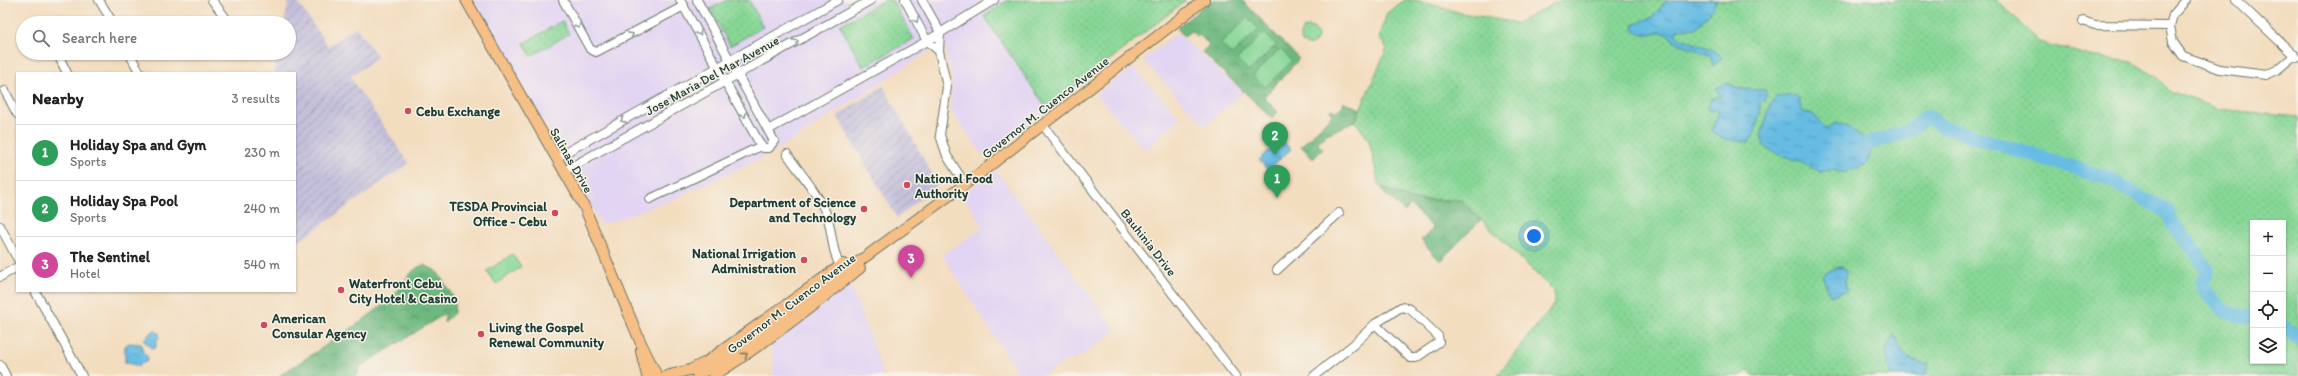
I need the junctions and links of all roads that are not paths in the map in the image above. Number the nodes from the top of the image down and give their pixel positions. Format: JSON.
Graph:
{"nodes":[{"id":1,"x":99,"y":0,"type":"edge"},
{"id":2,"x":212,"y":0,"type":"edge"},
{"id":3,"x":466,"y":0,"type":"edge"},
{"id":4,"x":564,"y":0,"type":"edge"},
{"id":5,"x":838,"y":0,"type":"edge"},
{"id":6,"x":871,"y":0,"type":"edge"},
{"id":7,"x":905,"y":0,"type":"edge"},
{"id":8,"x":922,"y":0,"type":"edge"},
{"id":9,"x":994,"y":0,"type":"edge"},
{"id":10,"x":1204,"y":0,"type":"edge"},
{"id":11,"x":2186,"y":0,"type":"edge"},
{"id":12,"x":2236,"y":0,"type":"edge"},
{"id":13,"x":699,"y":1,"type":"edge"},
{"id":14,"x":682,"y":3,"type":"edge"},
{"id":15,"x":109,"y":16,"type":"edge"},
{"id":16,"x":224,"y":16,"type":"edge"},
{"id":17,"x":2083,"y":21,"type":"dead end"},
{"id":18,"x":2170,"y":26,"type":"junction"},
{"id":19,"x":940,"y":32,"type":"junction"},
{"id":20,"x":927,"y":40,"type":"junction"},
{"id":21,"x":939,"y":51,"type":"junction"},
{"id":22,"x":2296,"y":57,"type":"edge"},
{"id":23,"x":61,"y":60,"type":"edge"},
{"id":24,"x":133,"y":60,"type":"edge"},
{"id":25,"x":730,"y":60,"type":"junction"},
{"id":26,"x":718,"y":67,"type":"junction"},
{"id":27,"x":67,"y":72,"type":"edge"},
{"id":28,"x":139,"y":72,"type":"edge"},
{"id":29,"x":738,"y":74,"type":"junction"},
{"id":30,"x":726,"y":80,"type":"junction"},
{"id":31,"x":5,"y":91,"type":"dead end"},
{"id":32,"x":16,"y":112,"type":"edge"},
{"id":33,"x":1042,"y":124,"type":"junction"},
{"id":34,"x":768,"y":130,"type":"junction"},
{"id":35,"x":761,"y":146,"type":"junction"},
{"id":36,"x":787,"y":154,"type":"dead end"},
{"id":37,"x":556,"y":158,"type":"junction"},
{"id":38,"x":564,"y":171,"type":"junction"},
{"id":39,"x":964,"y":184,"type":"junction"},
{"id":40,"x":650,"y":199,"type":"dead end"},
{"id":41,"x":1339,"y":213,"type":"dead end"},
{"id":42,"x":0,"y":226,"type":"edge"},
{"id":43,"x":900,"y":232,"type":"junction"},
{"id":44,"x":16,"y":256,"type":"edge"},
{"id":45,"x":840,"y":266,"type":"junction"},
{"id":46,"x":16,"y":268,"type":"edge"},
{"id":47,"x":1277,"y":270,"type":"dead end"},
{"id":48,"x":0,"y":277,"type":"edge"},
{"id":49,"x":36,"y":292,"type":"edge"},
{"id":50,"x":1375,"y":324,"type":"junction"},
{"id":51,"x":640,"y":341,"type":"junction"},
{"id":52,"x":0,"y":365,"type":"edge"},
{"id":53,"x":695,"y":373,"type":"edge"},
{"id":54,"x":6,"y":376,"type":"edge"},
{"id":55,"x":82,"y":376,"type":"edge"},
{"id":56,"x":646,"y":376,"type":"edge"},
{"id":57,"x":657,"y":376,"type":"edge"},
{"id":58,"x":666,"y":376,"type":"edge"},
{"id":59,"x":713,"y":376,"type":"edge"},
{"id":60,"x":1236,"y":376,"type":"edge"},
{"id":61,"x":1314,"y":376,"type":"edge"}],
"edges":[{"from":1,"to":15,"type":"street"},
{"from":2,"to":16,"type":"street"},
{"from":3,"to":37,"type":"main road","name":"Salinas Drive"},
{"from":4,"to":14,"type":"street","one_way":true},
{"from":5,"to":25,"type":"street","name":"Jose Maria Del Mar Avenue"},
{"from":29,"to":6,"type":"street","name":"Jose Maria Del Mar Avenue","one_way":true},
{"from":7,"to":20,"type":"street","one_way":true},
{"from":8,"to":19,"type":"street"},
{"from":9,"to":19,"type":"street"},
{"from":10,"to":33,"type":"main road","name":"Governor M. Cuenco Avenue"},
{"from":11,"to":18,"type":"street"},
{"from":12,"to":22,"type":"street"},
{"from":13,"to":25,"type":"street"},
{"from":14,"to":26,"type":"street","one_way":true},
{"from":17,"to":18,"type":"street"},
{"from":18,"to":22,"type":"street"},
{"from":19,"to":20,"type":"street"},
{"from":19,"to":21,"type":"street"},
{"from":20,"to":21,"type":"street"},
{"from":20,"to":34,"type":"street"},
{"from":21,"to":39,"type":"street"},
{"from":23,"to":27,"type":"street"},
{"from":24,"to":28,"type":"street"},
{"from":25,"to":26,"type":"street","name":"Jose Maria Del Mar Avenue"},
{"from":25,"to":29,"type":"street"},
{"from":26,"to":30,"type":"street"},
{"from":26,"to":37,"type":"street","name":"Jose Maria Del Mar Avenue","one_way":true},
{"from":29,"to":30,"type":"street","name":"Jose Maria Del Mar Avenue"},
{"from":29,"to":34,"type":"street"},
{"from":30,"to":35,"type":"street","one_way":true},
{"from":30,"to":38,"type":"street","name":"Jose Maria Del Mar Avenue"},
{"from":31,"to":32,"type":"street"},
{"from":33,"to":39,"type":"main road","name":"Governor M. Cuenco Avenue"},
{"from":33,"to":60,"type":"street","name":"Bauhinia Drive"},
{"from":34,"to":35,"type":"street"},
{"from":35,"to":40,"type":"street"},
{"from":36,"to":45,"type":"street"},
{"from":37,"to":38,"type":"main road","name":"Salinas Drive"},
{"from":38,"to":51,"type":"main road","name":"Salinas Drive"},
{"from":39,"to":43,"type":"main road","name":"Governor M. Cuenco Avenue"},
{"from":41,"to":47,"type":"street"},
{"from":42,"to":44,"type":"street"},
{"from":43,"to":45,"type":"main road","name":"Governor M. Cuenco Avenue"},
{"from":43,"to":53,"type":"main road","name":"Governor M. Cuenco Avenue"},
{"from":59,"to":43,"type":"main road","name":"Governor M. Cuenco Avenue","one_way":true},
{"from":45,"to":53,"type":"main road","name":"Governor M. Cuenco Avenue"},
{"from":46,"to":48,"type":"street"},
{"from":49,"to":55,"type":"street"},
{"from":50,"to":50,"type":"street"},
{"from":50,"to":61,"type":"street"},
{"from":51,"to":56,"type":"main road","name":"Salinas Drive"},
{"from":51,"to":57,"type":"main road","name":"Salinas Drive"},
{"from":52,"to":54,"type":"street"},
{"from":53,"to":58,"type":"main road","name":"Governor M. Cuenco Avenue"}]}
